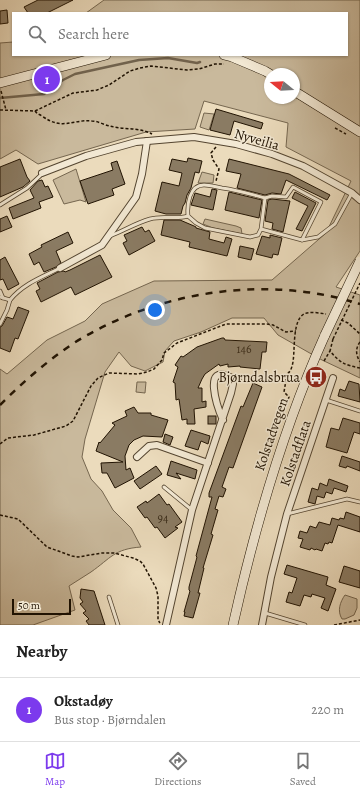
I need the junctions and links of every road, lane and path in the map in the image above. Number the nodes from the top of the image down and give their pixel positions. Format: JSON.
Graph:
{"nodes":[{"id":1,"x":103,"y":56,"type":"edge"},
{"id":2,"x":228,"y":56,"type":"edge"},
{"id":3,"x":227,"y":64,"type":"dead end"},
{"id":4,"x":264,"y":71,"type":"edge"},
{"id":5,"x":1,"y":87,"type":"edge"},
{"id":6,"x":300,"y":95,"type":"edge"},
{"id":7,"x":0,"y":110,"type":"edge"},
{"id":8,"x":6,"y":110,"type":"junction"},
{"id":9,"x":35,"y":111,"type":"junction"},
{"id":10,"x":360,"y":132,"type":"edge"},
{"id":11,"x":160,"y":140,"type":"junction"},
{"id":12,"x":147,"y":141,"type":"junction"},
{"id":13,"x":220,"y":141,"type":"junction"},
{"id":14,"x":42,"y":173,"type":"joint"},
{"id":15,"x":215,"y":187,"type":"junction"},
{"id":16,"x":352,"y":193,"type":"junction"},
{"id":17,"x":264,"y":198,"type":"junction"},
{"id":18,"x":360,"y":200,"type":"edge"},
{"id":19,"x":0,"y":205,"type":"edge"},
{"id":20,"x":188,"y":216,"type":"junction"},
{"id":21,"x":261,"y":229,"type":"junction"},
{"id":22,"x":107,"y":237,"type":"junction"},
{"id":23,"x":302,"y":240,"type":"junction"},
{"id":24,"x":360,"y":261,"type":"edge"},
{"id":25,"x":60,"y":268,"type":"joint"},
{"id":26,"x":360,"y":283,"type":"edge"},
{"id":27,"x":0,"y":291,"type":"edge"},
{"id":28,"x":2,"y":297,"type":"edge"},
{"id":29,"x":10,"y":300,"type":"junction"},
{"id":30,"x":327,"y":314,"type":"dead end"},
{"id":31,"x":341,"y":320,"type":"dead end"},
{"id":32,"x":0,"y":324,"type":"edge"},
{"id":33,"x":296,"y":331,"type":"junction"},
{"id":34,"x":360,"y":334,"type":"edge"},
{"id":35,"x":329,"y":337,"type":"junction"},
{"id":36,"x":360,"y":342,"type":"edge"},
{"id":37,"x":330,"y":351,"type":"junction"},
{"id":38,"x":360,"y":362,"type":"edge"},
{"id":39,"x":322,"y":366,"type":"dead end"},
{"id":40,"x":360,"y":368,"type":"edge"},
{"id":41,"x":284,"y":376,"type":"junction"},
{"id":42,"x":333,"y":378,"type":"dead end"},
{"id":43,"x":233,"y":384,"type":"junction"},
{"id":44,"x":326,"y":400,"type":"junction"},
{"id":45,"x":360,"y":411,"type":"edge"},
{"id":46,"x":223,"y":420,"type":"junction"},
{"id":47,"x":279,"y":423,"type":"dead end"},
{"id":48,"x":0,"y":444,"type":"edge"},
{"id":49,"x":137,"y":457,"type":"dead end"},
{"id":50,"x":208,"y":463,"type":"junction"},
{"id":51,"x":164,"y":487,"type":"dead end"},
{"id":52,"x":360,"y":502,"type":"edge"},
{"id":53,"x":192,"y":510,"type":"junction"},
{"id":54,"x":287,"y":514,"type":"junction"},
{"id":55,"x":0,"y":515,"type":"edge"},
{"id":56,"x":109,"y":597,"type":"dead end"},
{"id":57,"x":264,"y":612,"type":"junction"},
{"id":58,"x":289,"y":620,"type":"junction"},
{"id":59,"x":360,"y":620,"type":"edge"},
{"id":60,"x":118,"y":625,"type":"edge"},
{"id":61,"x":162,"y":625,"type":"edge"},
{"id":62,"x":166,"y":625,"type":"edge"},
{"id":63,"x":233,"y":625,"type":"edge"},
{"id":64,"x":262,"y":625,"type":"edge"},
{"id":65,"x":287,"y":625,"type":"edge"},
{"id":66,"x":305,"y":625,"type":"edge"},
{"id":67,"x":334,"y":625,"type":"edge"}],
"edges":[{"from":1,"to":5,"type":"main road"},
{"from":2,"to":4,"type":"main road"},
{"from":3,"to":9,"type":"path"},
{"from":5,"to":8,"type":"path"},
{"from":6,"to":10,"type":"main road"},
{"from":7,"to":8,"type":"path"},
{"from":8,"to":9,"type":"path"},
{"from":9,"to":11,"type":"path"},
{"from":11,"to":12,"type":"street","name":"Nyveilia"},
{"from":11,"to":13,"type":"street","name":"Nyveilia"},
{"from":12,"to":14,"type":"street","name":"Nyveilia"},
{"from":12,"to":22,"type":"street"},
{"from":13,"to":15,"type":"path"},
{"from":13,"to":16,"type":"street","name":"Nyveilia"},
{"from":14,"to":19,"type":"lane","name":"Nyveilia"},
{"from":15,"to":17,"type":"lane"},
{"from":15,"to":20,"type":"lane"},
{"from":16,"to":18,"type":"street","name":"Nyveilia"},
{"from":16,"to":23,"type":"lane"},
{"from":17,"to":21,"type":"lane"},
{"from":17,"to":23,"type":"lane"},
{"from":20,"to":21,"type":"lane"},
{"from":20,"to":22,"type":"lane"},
{"from":21,"to":23,"type":"lane"},
{"from":22,"to":25,"type":"street"},
{"from":24,"to":35,"type":"main road","name":"Kolstadvegen","bridge":true},
{"from":25,"to":29,"type":"lane"},
{"from":26,"to":35,"type":"path","bridge":true},
{"from":27,"to":28,"type":"lane"},
{"from":28,"to":29,"type":"lane"},
{"from":29,"to":32,"type":"lane"},
{"from":30,"to":33,"type":"path"},
{"from":31,"to":34,"type":"path"},
{"from":33,"to":41,"type":"path"},
{"from":33,"to":48,"type":"path"},
{"from":35,"to":37,"type":"path"},
{"from":35,"to":63,"type":"main road","name":"Kolstadvegen"},
{"from":36,"to":38,"type":"path"},
{"from":37,"to":39,"type":"path"},
{"from":37,"to":40,"type":"path"},
{"from":41,"to":43,"type":"path"},
{"from":41,"to":47,"type":"path"},
{"from":42,"to":44,"type":"street","name":"Kolstadflata"},
{"from":43,"to":46,"type":"street"},
{"from":43,"to":46,"type":"street"},
{"from":44,"to":45,"type":"lane"},
{"from":44,"to":54,"type":"street","name":"Kolstadflata"},
{"from":46,"to":50,"type":"street"},
{"from":49,"to":50,"type":"street"},
{"from":50,"to":53,"type":"street"},
{"from":51,"to":53,"type":"lane"},
{"from":52,"to":54,"type":"lane"},
{"from":53,"to":62,"type":"street"},
{"from":54,"to":57,"type":"street","name":"Kolstadflata"},
{"from":55,"to":61,"type":"path"},
{"from":56,"to":60,"type":"lane"},
{"from":57,"to":58,"type":"lane"},
{"from":57,"to":64,"type":"street","name":"Kolstadflata"},
{"from":58,"to":65,"type":"lane"},
{"from":58,"to":66,"type":"lane"},
{"from":59,"to":67,"type":"path"}]}
